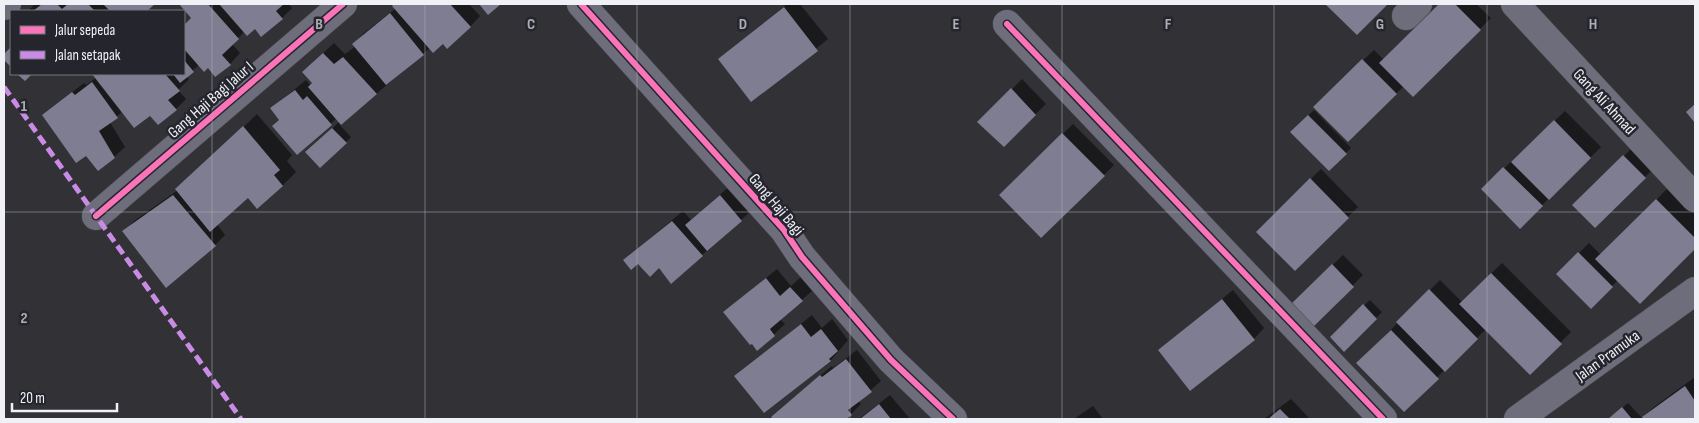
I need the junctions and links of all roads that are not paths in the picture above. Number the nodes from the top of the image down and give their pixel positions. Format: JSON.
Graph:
{"nodes":[{"id":1,"x":7,"y":4,"type":"edge"},
{"id":2,"x":343,"y":4,"type":"edge"},
{"id":3,"x":581,"y":4,"type":"edge"},
{"id":4,"x":1515,"y":4,"type":"edge"},
{"id":5,"x":4,"y":6,"type":"edge"},
{"id":6,"x":1007,"y":24,"type":"dead end"},
{"id":7,"x":1695,"y":198,"type":"edge"},
{"id":8,"x":96,"y":216,"type":"dead end"},
{"id":9,"x":1695,"y":291,"type":"edge"},
{"id":10,"x":953,"y":419,"type":"edge"},
{"id":11,"x":1383,"y":419,"type":"edge"},
{"id":12,"x":1518,"y":419,"type":"edge"}],
"edges":[{"from":1,"to":5,"type":"street"},
{"from":2,"to":8,"type":"street","name":"Gang Haji Bagi Jalur I"},
{"from":3,"to":10,"type":"street","name":"Gang Haji Bagi"},
{"from":4,"to":7,"type":"street","name":"Gang Ali Ahmad"},
{"from":6,"to":11,"type":"street"},
{"from":9,"to":12,"type":"street","name":"Jalan Pramuka"}]}
